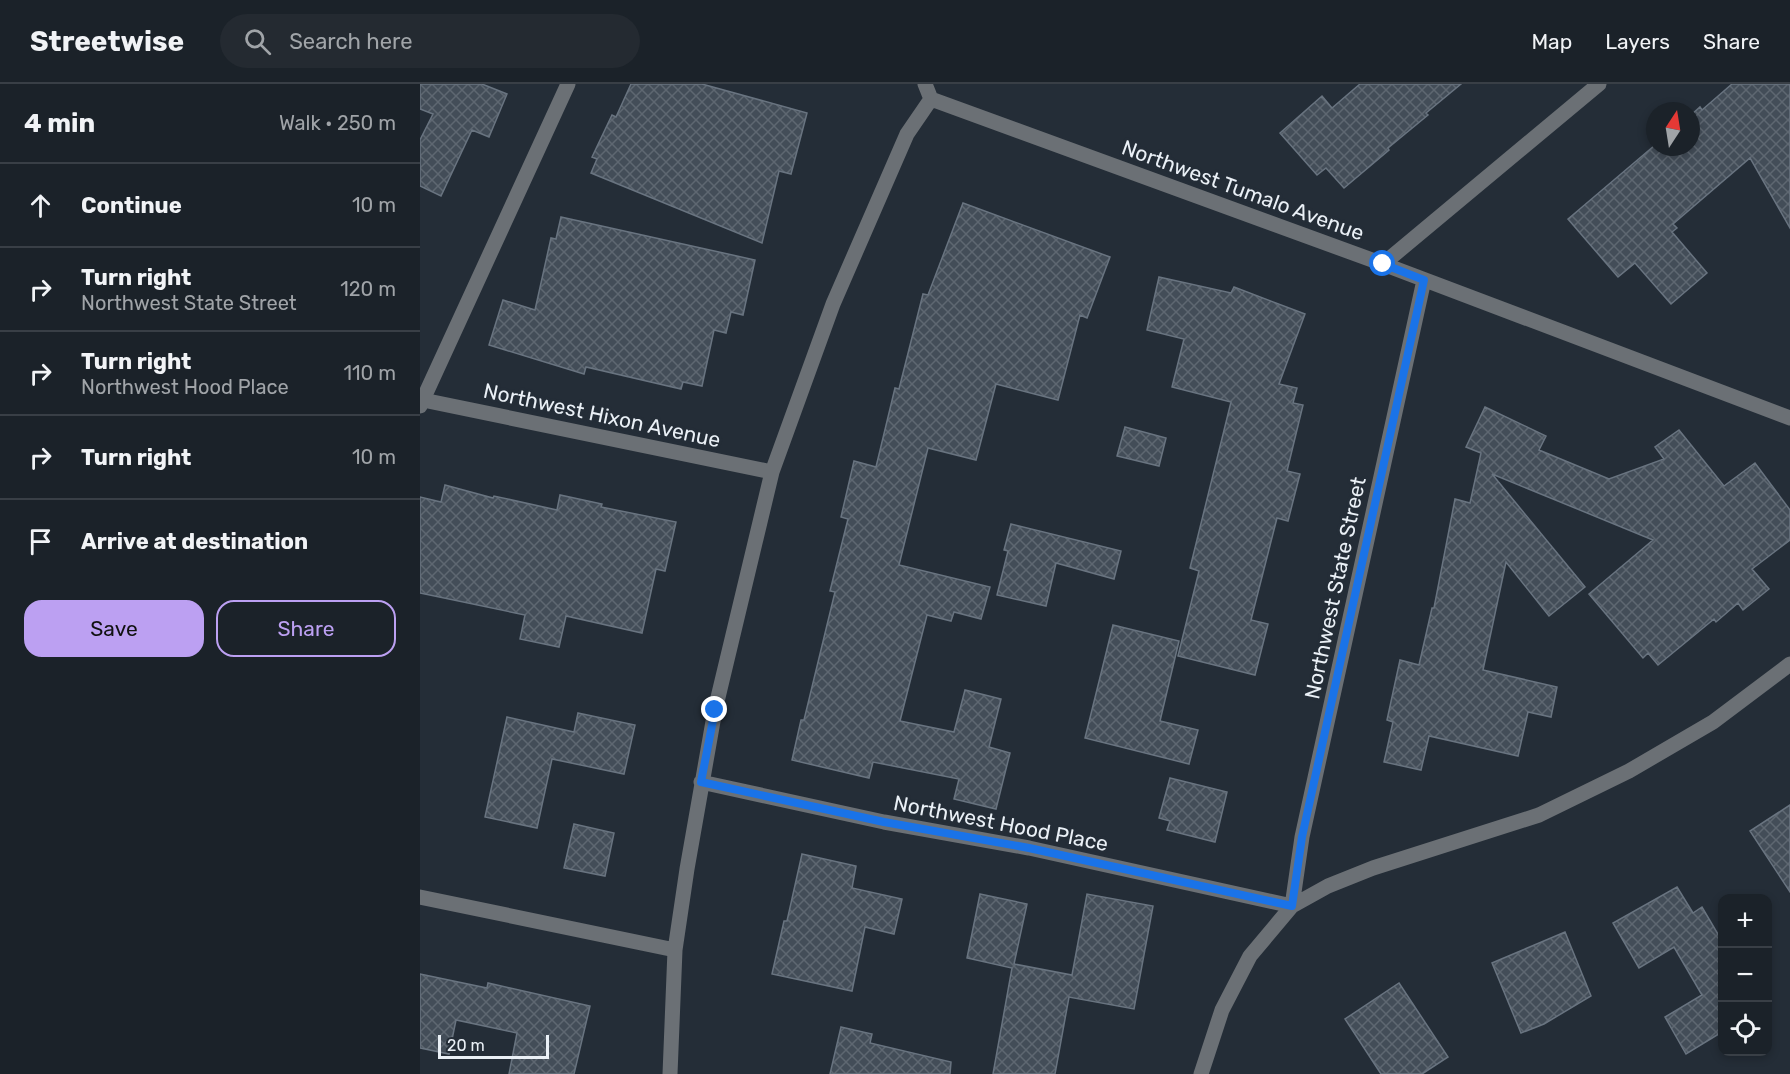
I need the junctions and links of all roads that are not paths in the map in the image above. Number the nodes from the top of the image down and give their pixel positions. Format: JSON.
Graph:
{"nodes":[{"id":1,"x":568,"y":84,"type":"edge"},
{"id":2,"x":925,"y":84,"type":"edge"},
{"id":3,"x":1599,"y":84,"type":"edge"},
{"id":4,"x":931,"y":99,"type":"junction"},
{"id":5,"x":1383,"y":264,"type":"junction"},
{"id":6,"x":1424,"y":280,"type":"junction"},
{"id":7,"x":422,"y":403,"type":"edge"},
{"id":8,"x":1790,"y":418,"type":"edge"},
{"id":9,"x":772,"y":472,"type":"junction"},
{"id":10,"x":1790,"y":664,"type":"edge"},
{"id":11,"x":701,"y":782,"type":"junction"},
{"id":12,"x":420,"y":897,"type":"edge"},
{"id":13,"x":1292,"y":906,"type":"junction"},
{"id":14,"x":675,"y":950,"type":"junction"},
{"id":15,"x":670,"y":1074,"type":"edge"},
{"id":16,"x":1201,"y":1074,"type":"edge"}],
"edges":[{"from":1,"to":7,"type":"street"},
{"from":2,"to":4,"type":"street"},
{"from":3,"to":5,"type":"street"},
{"from":4,"to":5,"type":"street","name":"Northwest Tumalo Avenue"},
{"from":4,"to":9,"type":"street"},
{"from":5,"to":6,"type":"street","name":"Northwest Tumalo Avenue"},
{"from":6,"to":8,"type":"street","name":"Northwest Tumalo Avenue"},
{"from":6,"to":13,"type":"street","name":"Northwest State Street"},
{"from":7,"to":9,"type":"street","name":"Northwest Hixon Avenue"},
{"from":9,"to":11,"type":"street"},
{"from":10,"to":13,"type":"street"},
{"from":11,"to":13,"type":"street","name":"Northwest Hood Place"},
{"from":11,"to":14,"type":"street"},
{"from":12,"to":14,"type":"street"},
{"from":13,"to":16,"type":"street"},
{"from":14,"to":15,"type":"street"}]}
